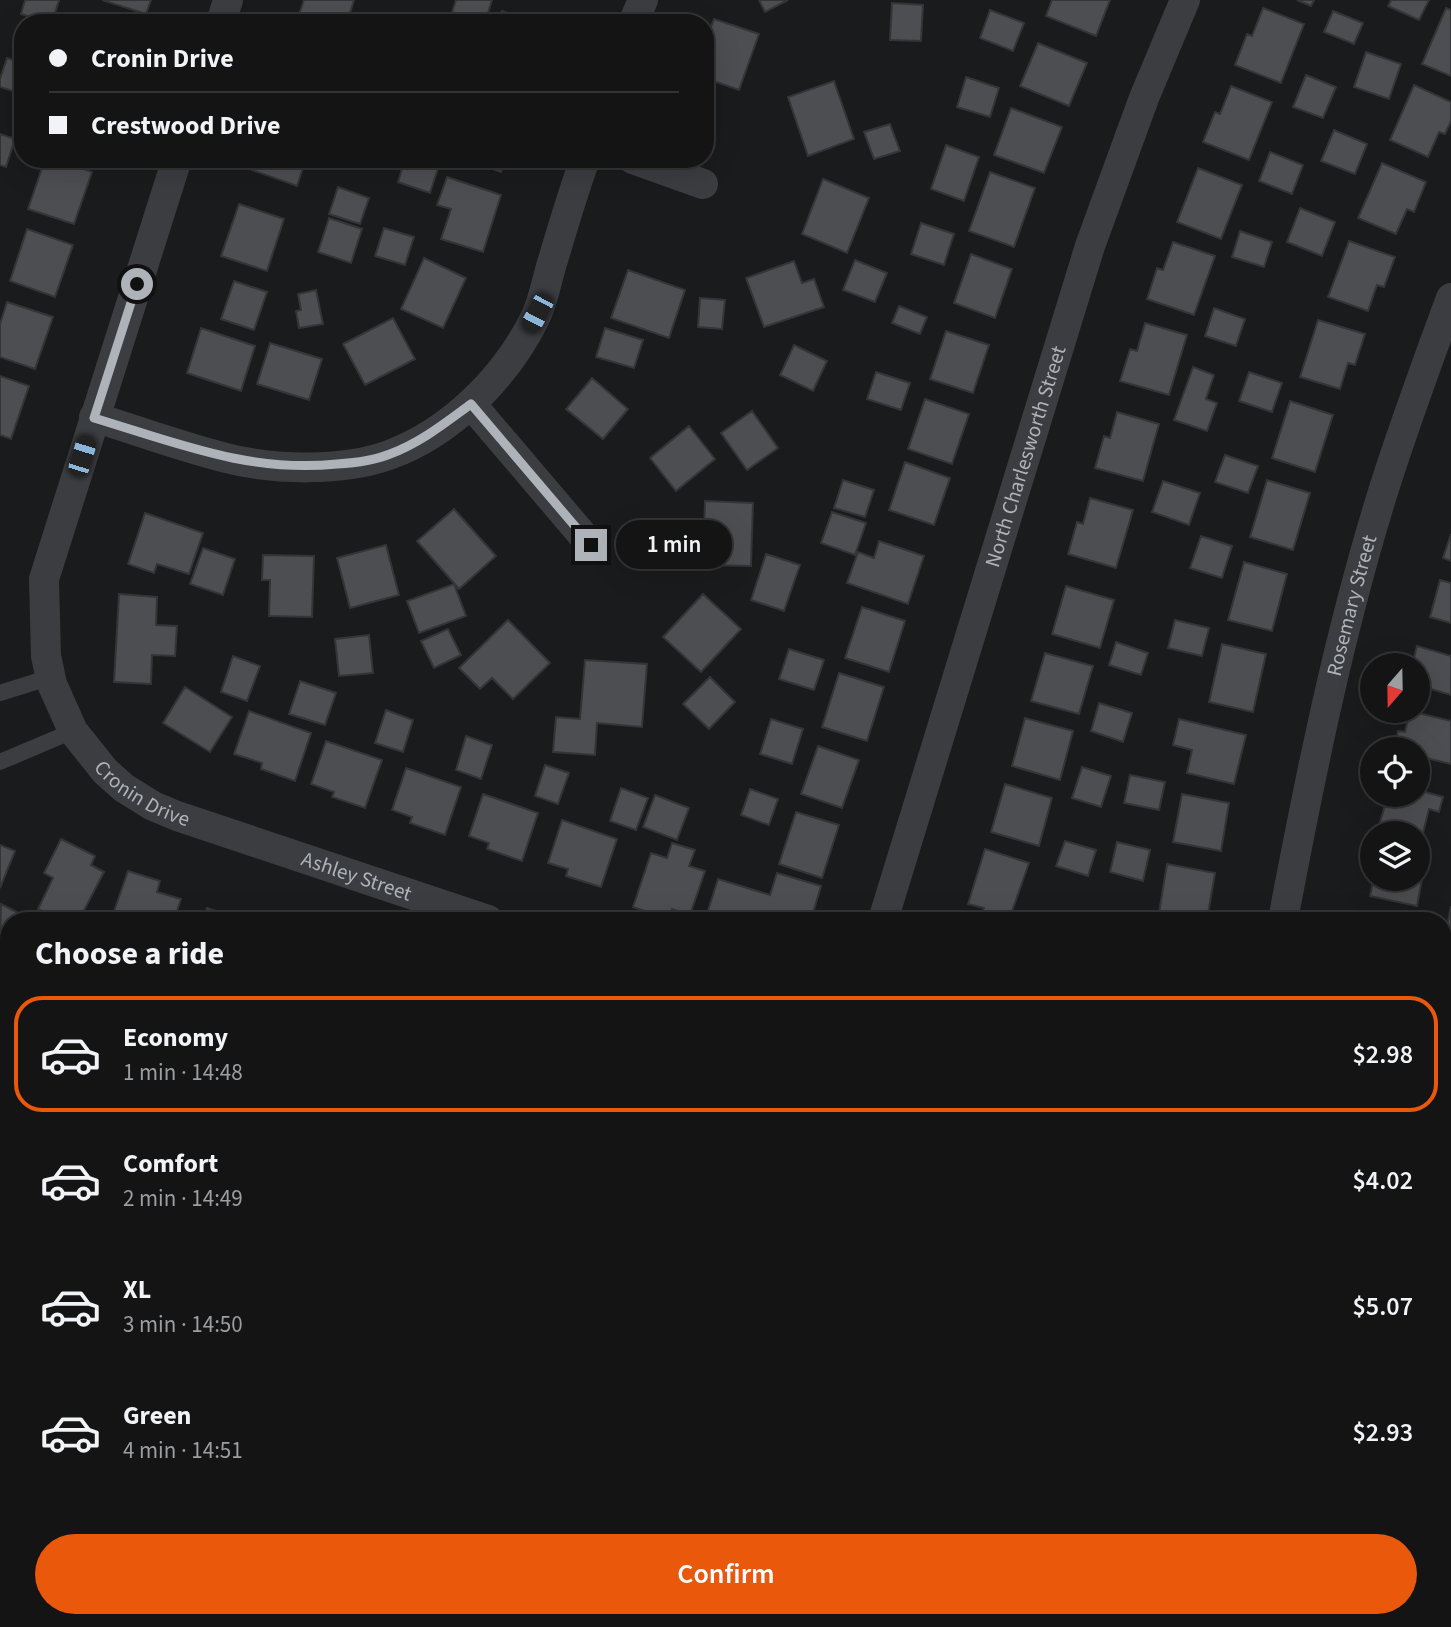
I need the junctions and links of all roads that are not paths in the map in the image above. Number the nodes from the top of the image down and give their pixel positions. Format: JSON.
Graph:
{"nodes":[{"id":1,"x":1185,"y":0,"type":"edge"},
{"id":2,"x":174,"y":168,"type":"edge"},
{"id":3,"x":582,"y":168,"type":"edge"},
{"id":4,"x":658,"y":168,"type":"edge"},
{"id":5,"x":703,"y":184,"type":"dead end"},
{"id":6,"x":1451,"y":298,"type":"edge"},
{"id":7,"x":471,"y":404,"type":"junction"},
{"id":8,"x":94,"y":418,"type":"junction"},
{"id":9,"x":591,"y":545,"type":"dead end"},
{"id":10,"x":51,"y":677,"type":"junction"},
{"id":11,"x":0,"y":693,"type":"edge"},
{"id":12,"x":73,"y":731,"type":"junction"},
{"id":13,"x":0,"y":762,"type":"edge"},
{"id":14,"x":226,"y":832,"type":"joint"},
{"id":15,"x":464,"y":912,"type":"edge"},
{"id":16,"x":885,"y":912,"type":"edge"},
{"id":17,"x":1285,"y":912,"type":"edge"}],
"edges":[{"from":1,"to":16,"type":"street","name":"North Charlesworth Street"},
{"from":2,"to":8,"type":"street","name":"Cronin Drive"},
{"from":3,"to":7,"type":"street"},
{"from":4,"to":5,"type":"street"},
{"from":6,"to":17,"type":"street","name":"Rosemary Street"},
{"from":7,"to":8,"type":"street"},
{"from":7,"to":9,"type":"street"},
{"from":8,"to":10,"type":"street","name":"Cronin Drive"},
{"from":10,"to":11,"type":"lane"},
{"from":10,"to":12,"type":"street","name":"Cronin Drive"},
{"from":12,"to":13,"type":"lane"},
{"from":12,"to":14,"type":"street","name":"Cronin Drive"},
{"from":14,"to":15,"type":"street","name":"Ashley Street"}]}
